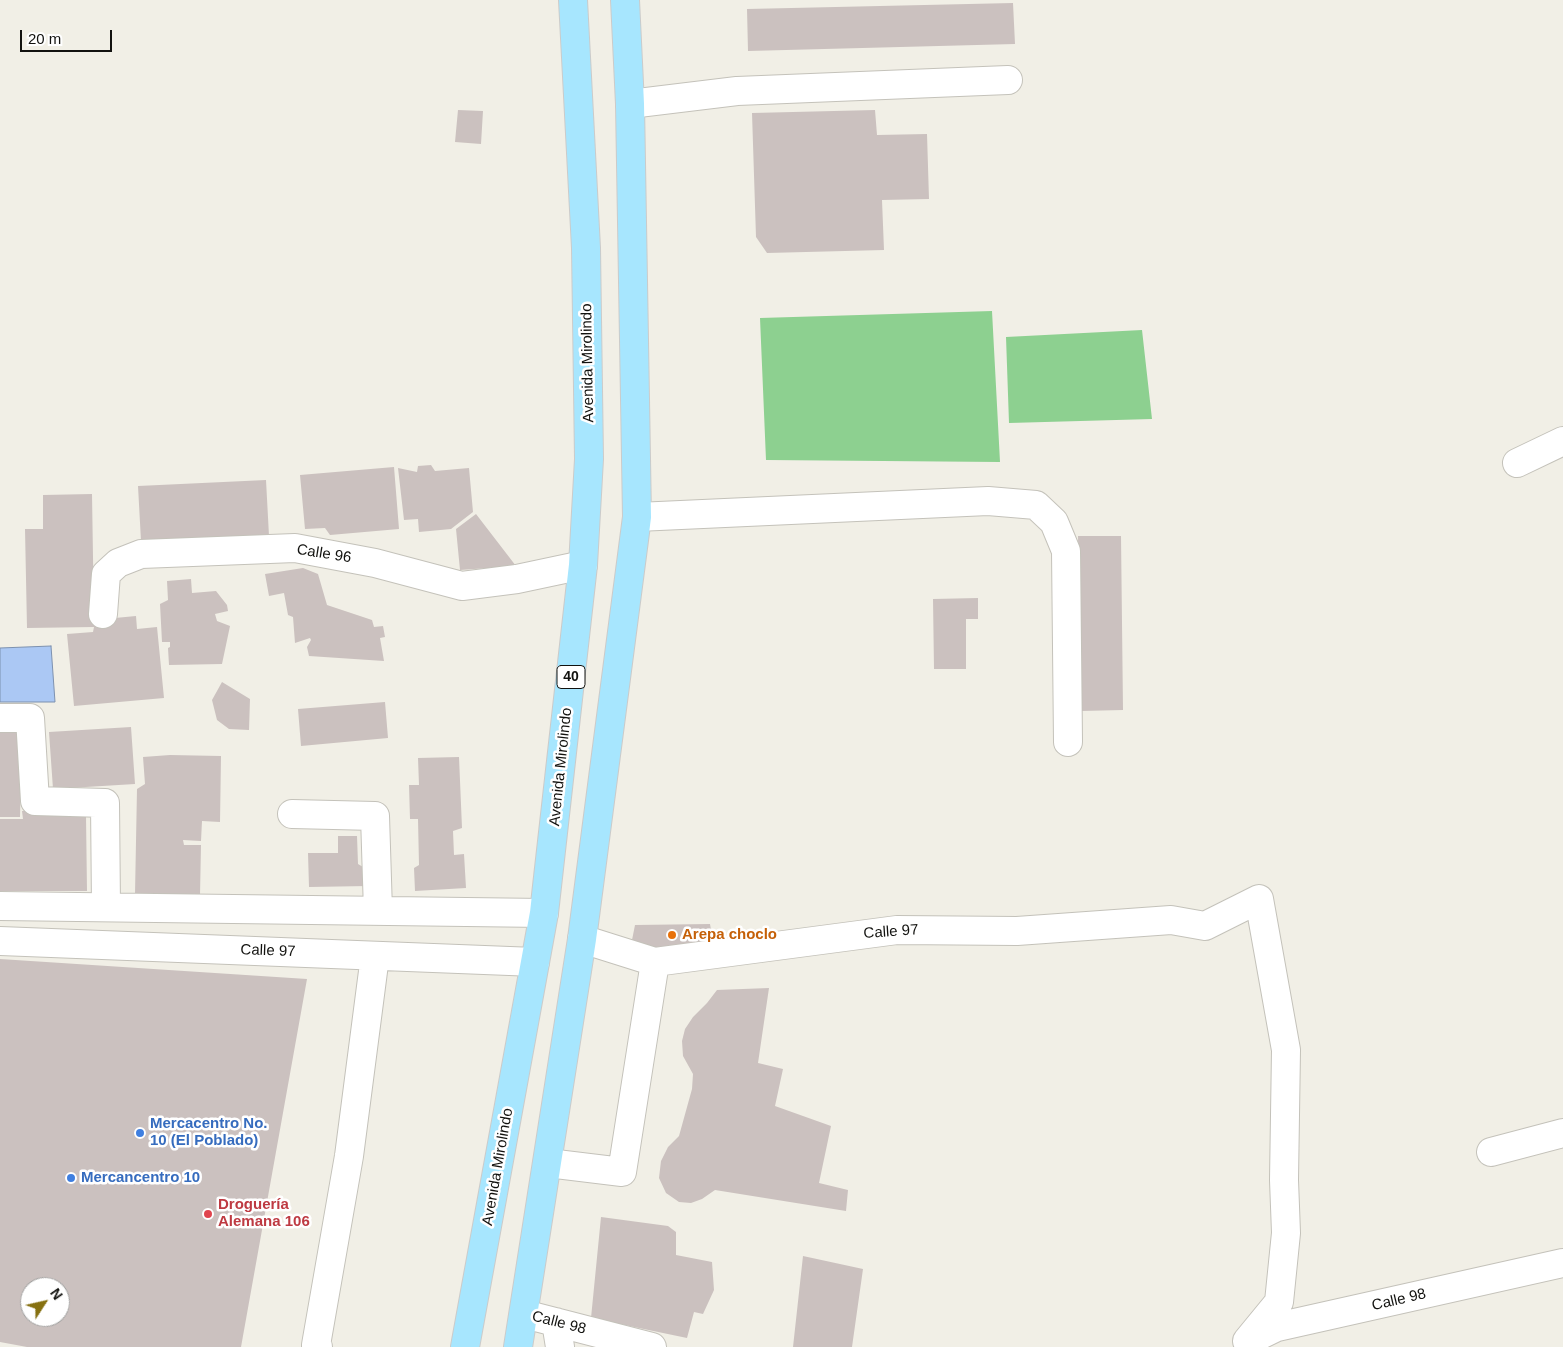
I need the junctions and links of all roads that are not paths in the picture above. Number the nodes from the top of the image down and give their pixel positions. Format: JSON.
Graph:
{"nodes":[{"id":1,"x":573,"y":0,"type":"edge"},
{"id":2,"x":625,"y":0,"type":"edge"},
{"id":3,"x":1008,"y":80,"type":"dead end"},
{"id":4,"x":630,"y":104,"type":"junction"},
{"id":5,"x":1563,"y":441,"type":"edge"},
{"id":6,"x":1517,"y":463,"type":"dead end"},
{"id":7,"x":637,"y":517,"type":"junction"},
{"id":8,"x":583,"y":565,"type":"junction"},
{"id":9,"x":103,"y":614,"type":"dead end"},
{"id":10,"x":0,"y":718,"type":"edge"},
{"id":11,"x":1068,"y":742,"type":"dead end"},
{"id":12,"x":292,"y":814,"type":"dead end"},
{"id":13,"x":0,"y":906,"type":"edge"},
{"id":14,"x":106,"y":907,"type":"junction"},
{"id":15,"x":378,"y":911,"type":"junction"},
{"id":16,"x":544,"y":913,"type":"junction"},
{"id":17,"x":582,"y":939,"type":"junction"},
{"id":18,"x":0,"y":941,"type":"edge"},
{"id":19,"x":375,"y":956,"type":"junction"},
{"id":20,"x":535,"y":962,"type":"junction"},
{"id":21,"x":655,"y":962,"type":"junction"},
{"id":22,"x":1563,"y":1132,"type":"edge"},
{"id":23,"x":1491,"y":1152,"type":"dead end"},
{"id":24,"x":548,"y":1162,"type":"junction"},
{"id":25,"x":1563,"y":1263,"type":"edge"},
{"id":26,"x":524,"y":1314,"type":"junction"},
{"id":27,"x":558,"y":1335,"type":"edge"},
{"id":28,"x":1242,"y":1345,"type":"edge"},
{"id":29,"x":318,"y":1347,"type":"edge"},
{"id":30,"x":465,"y":1347,"type":"edge"},
{"id":31,"x":518,"y":1347,"type":"edge"},
{"id":32,"x":652,"y":1347,"type":"edge"}],
"edges":[{"from":1,"to":8,"type":"main road","name":"Avenida Mirolindo","number":"40"},
{"from":2,"to":4,"type":"main road"},
{"from":3,"to":4,"type":"street"},
{"from":4,"to":7,"type":"main road"},
{"from":5,"to":6,"type":"street"},
{"from":7,"to":11,"type":"street"},
{"from":7,"to":17,"type":"main road"},
{"from":8,"to":9,"type":"street","name":"Calle 96"},
{"from":8,"to":16,"type":"main road","name":"Avenida Mirolindo","number":"40"},
{"from":10,"to":14,"type":"street"},
{"from":12,"to":15,"type":"street"},
{"from":13,"to":14,"type":"street"},
{"from":14,"to":15,"type":"street"},
{"from":15,"to":16,"type":"street"},
{"from":16,"to":20,"type":"main road","name":"Avenida Mirolindo","number":"40"},
{"from":17,"to":21,"type":"street","name":"Calle 97"},
{"from":17,"to":24,"type":"main road"},
{"from":18,"to":19,"type":"street","name":"Calle 97"},
{"from":19,"to":20,"type":"street","name":"Calle 97"},
{"from":19,"to":29,"type":"street"},
{"from":20,"to":30,"type":"main road","name":"Avenida Mirolindo","number":"40"},
{"from":21,"to":24,"type":"street"},
{"from":21,"to":28,"type":"street","name":"Calle 97"},
{"from":22,"to":23,"type":"street"},
{"from":24,"to":26,"type":"main road"},
{"from":25,"to":28,"type":"street","name":"Calle 98"},
{"from":26,"to":27,"type":"street","name":"Calle 98"},
{"from":26,"to":31,"type":"main road"},
{"from":27,"to":32,"type":"street","name":"Calle 98"}]}
